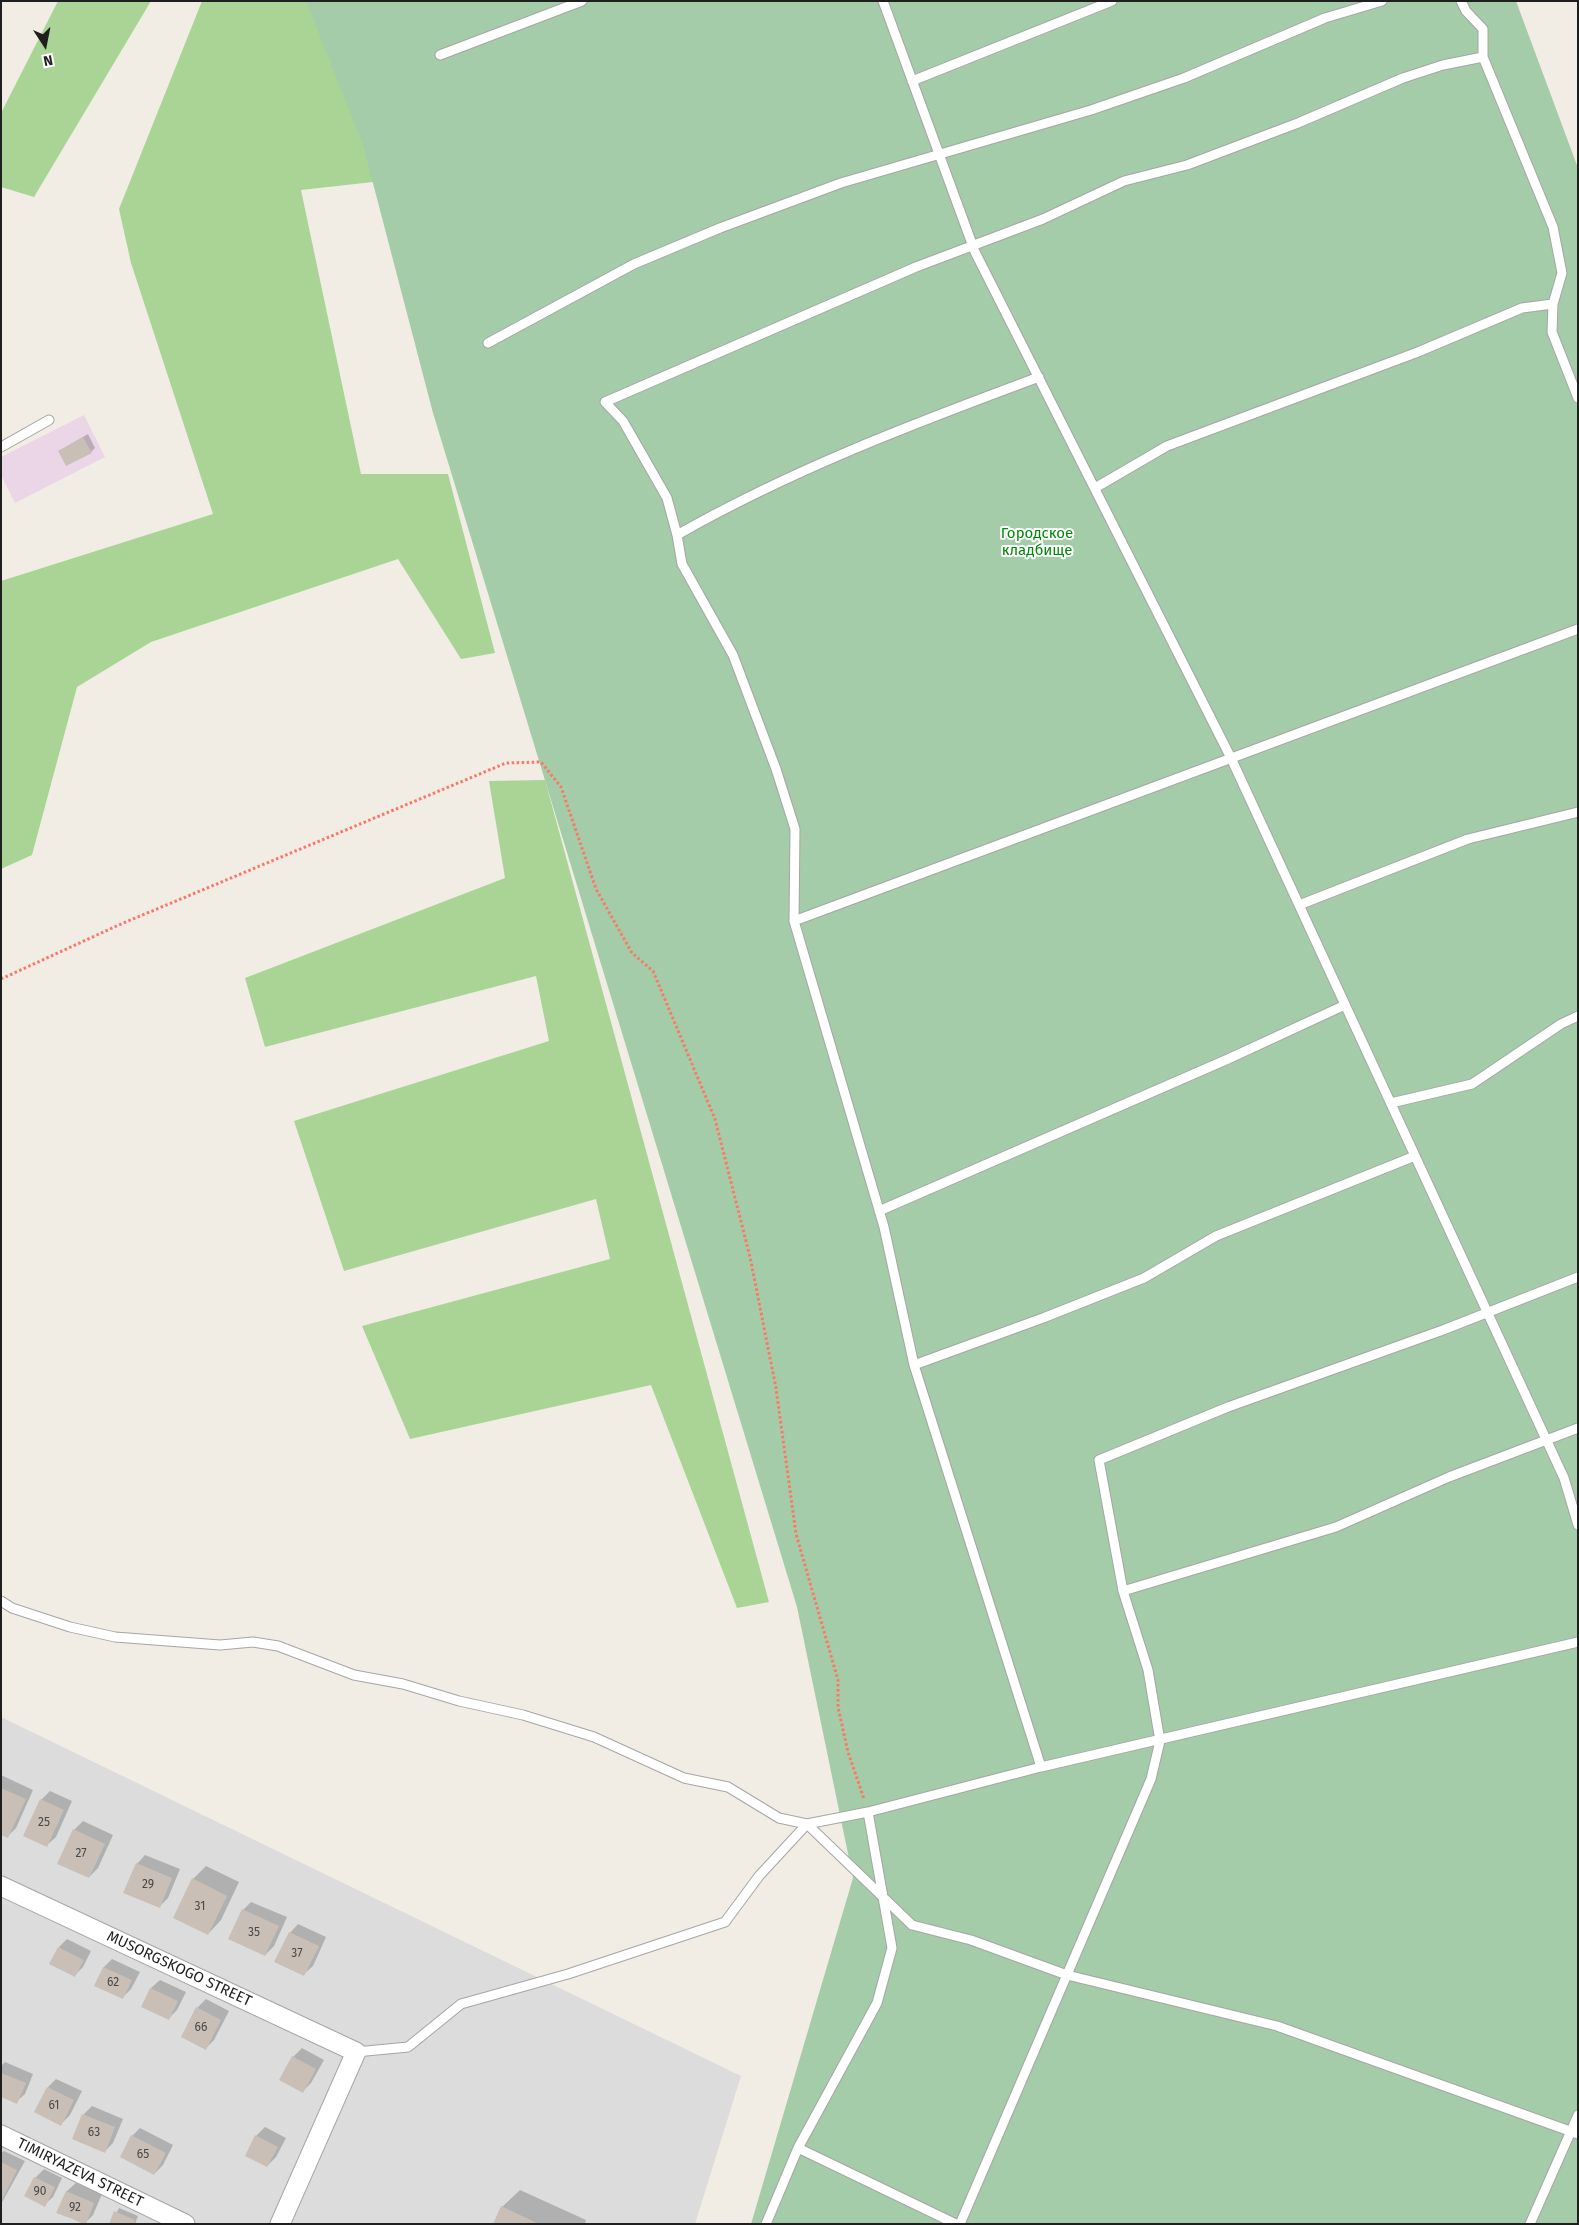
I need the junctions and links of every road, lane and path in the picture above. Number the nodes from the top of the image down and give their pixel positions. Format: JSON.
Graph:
{"nodes":[{"id":1,"x":582,"y":1,"type":"edge"},
{"id":2,"x":883,"y":1,"type":"edge"},
{"id":3,"x":1112,"y":1,"type":"edge"},
{"id":4,"x":1382,"y":1,"type":"edge"},
{"id":5,"x":1462,"y":1,"type":"edge"},
{"id":6,"x":440,"y":55,"type":"dead end"},
{"id":7,"x":1483,"y":57,"type":"junction"},
{"id":8,"x":912,"y":80,"type":"junction"},
{"id":9,"x":939,"y":154,"type":"junction"},
{"id":10,"x":973,"y":246,"type":"junction"},
{"id":11,"x":1553,"y":304,"type":"junction"},
{"id":12,"x":488,"y":343,"type":"dead end"},
{"id":13,"x":1039,"y":378,"type":"junction"},
{"id":14,"x":1578,"y":398,"type":"edge"},
{"id":15,"x":49,"y":420,"type":"dead end"},
{"id":16,"x":1,"y":447,"type":"edge"},
{"id":17,"x":1095,"y":488,"type":"junction"},
{"id":18,"x":677,"y":535,"type":"junction"},
{"id":19,"x":1578,"y":628,"type":"edge"},
{"id":20,"x":1231,"y":758,"type":"junction"},
{"id":21,"x":1578,"y":812,"type":"edge"},
{"id":22,"x":1299,"y":905,"type":"junction"},
{"id":23,"x":794,"y":920,"type":"junction"},
{"id":24,"x":1,"y":980,"type":"edge"},
{"id":25,"x":1345,"y":1005,"type":"junction"},
{"id":26,"x":1578,"y":1016,"type":"edge"},
{"id":27,"x":1391,"y":1103,"type":"junction"},
{"id":28,"x":1415,"y":1156,"type":"junction"},
{"id":29,"x":880,"y":1211,"type":"junction"},
{"id":30,"x":1578,"y":1277,"type":"edge"},
{"id":31,"x":1488,"y":1312,"type":"junction"},
{"id":32,"x":914,"y":1366,"type":"junction"},
{"id":33,"x":1578,"y":1428,"type":"edge"},
{"id":34,"x":1546,"y":1440,"type":"junction"},
{"id":35,"x":1578,"y":1525,"type":"edge"},
{"id":36,"x":1124,"y":1591,"type":"junction"},
{"id":37,"x":1,"y":1601,"type":"edge"},
{"id":38,"x":1578,"y":1642,"type":"edge"},
{"id":39,"x":1160,"y":1741,"type":"junction"},
{"id":40,"x":1040,"y":1767,"type":"junction"},
{"id":41,"x":868,"y":1812,"type":"junction"},
{"id":42,"x":807,"y":1824,"type":"junction"},
{"id":43,"x":1,"y":1886,"type":"edge"},
{"id":44,"x":883,"y":1898,"type":"junction"},
{"id":45,"x":1067,"y":1975,"type":"junction"},
{"id":46,"x":356,"y":2052,"type":"junction"},
{"id":47,"x":1578,"y":2115,"type":"edge"},
{"id":48,"x":1574,"y":2132,"type":"edge"},
{"id":49,"x":1,"y":2135,"type":"edge"},
{"id":50,"x":798,"y":2148,"type":"junction"},
{"id":51,"x":185,"y":2224,"type":"edge"},
{"id":52,"x":280,"y":2224,"type":"edge"},
{"id":53,"x":766,"y":2224,"type":"edge"},
{"id":54,"x":958,"y":2224,"type":"edge"},
{"id":55,"x":1530,"y":2224,"type":"edge"}],
"edges":[{"from":1,"to":6,"type":"lane"},
{"from":2,"to":8,"type":"lane"},
{"from":3,"to":8,"type":"lane"},
{"from":4,"to":9,"type":"lane"},
{"from":5,"to":7,"type":"lane"},
{"from":7,"to":10,"type":"lane"},
{"from":7,"to":11,"type":"lane"},
{"from":8,"to":9,"type":"lane"},
{"from":9,"to":10,"type":"lane"},
{"from":9,"to":12,"type":"lane"},
{"from":10,"to":13,"type":"lane"},
{"from":10,"to":18,"type":"lane"},
{"from":11,"to":14,"type":"lane"},
{"from":11,"to":17,"type":"lane"},
{"from":13,"to":17,"type":"lane"},
{"from":13,"to":18,"type":"lane"},
{"from":15,"to":16,"type":"lane"},
{"from":17,"to":20,"type":"lane"},
{"from":18,"to":23,"type":"lane"},
{"from":19,"to":20,"type":"lane"},
{"from":20,"to":22,"type":"lane"},
{"from":20,"to":23,"type":"lane"},
{"from":21,"to":22,"type":"lane"},
{"from":22,"to":25,"type":"lane"},
{"from":23,"to":29,"type":"lane"},
{"from":24,"to":41,"type":"path"},
{"from":25,"to":27,"type":"lane"},
{"from":25,"to":29,"type":"lane"},
{"from":26,"to":27,"type":"lane"},
{"from":27,"to":28,"type":"lane"},
{"from":28,"to":31,"type":"lane"},
{"from":28,"to":32,"type":"lane"},
{"from":29,"to":32,"type":"lane"},
{"from":30,"to":31,"type":"lane"},
{"from":31,"to":34,"type":"lane"},
{"from":31,"to":36,"type":"lane"},
{"from":32,"to":40,"type":"lane"},
{"from":33,"to":34,"type":"lane"},
{"from":34,"to":35,"type":"lane"},
{"from":34,"to":36,"type":"lane"},
{"from":36,"to":39,"type":"lane"},
{"from":37,"to":42,"type":"lane"},
{"from":38,"to":39,"type":"lane"},
{"from":39,"to":40,"type":"lane"},
{"from":39,"to":45,"type":"lane"},
{"from":40,"to":41,"type":"lane"},
{"from":41,"to":42,"type":"lane"},
{"from":41,"to":44,"type":"lane"},
{"from":42,"to":44,"type":"lane"},
{"from":42,"to":46,"type":"lane"},
{"from":43,"to":46,"type":"street","name":"MUSORGSKOGO STREET"},
{"from":44,"to":45,"type":"lane"},
{"from":44,"to":50,"type":"lane"},
{"from":45,"to":48,"type":"lane"},
{"from":45,"to":54,"type":"lane"},
{"from":46,"to":52,"type":"street"},
{"from":47,"to":48,"type":"lane"},
{"from":48,"to":55,"type":"lane"},
{"from":49,"to":51,"type":"street","name":"TIMIRYAZEVA STREET"},
{"from":50,"to":53,"type":"lane"},
{"from":50,"to":54,"type":"lane"}]}
